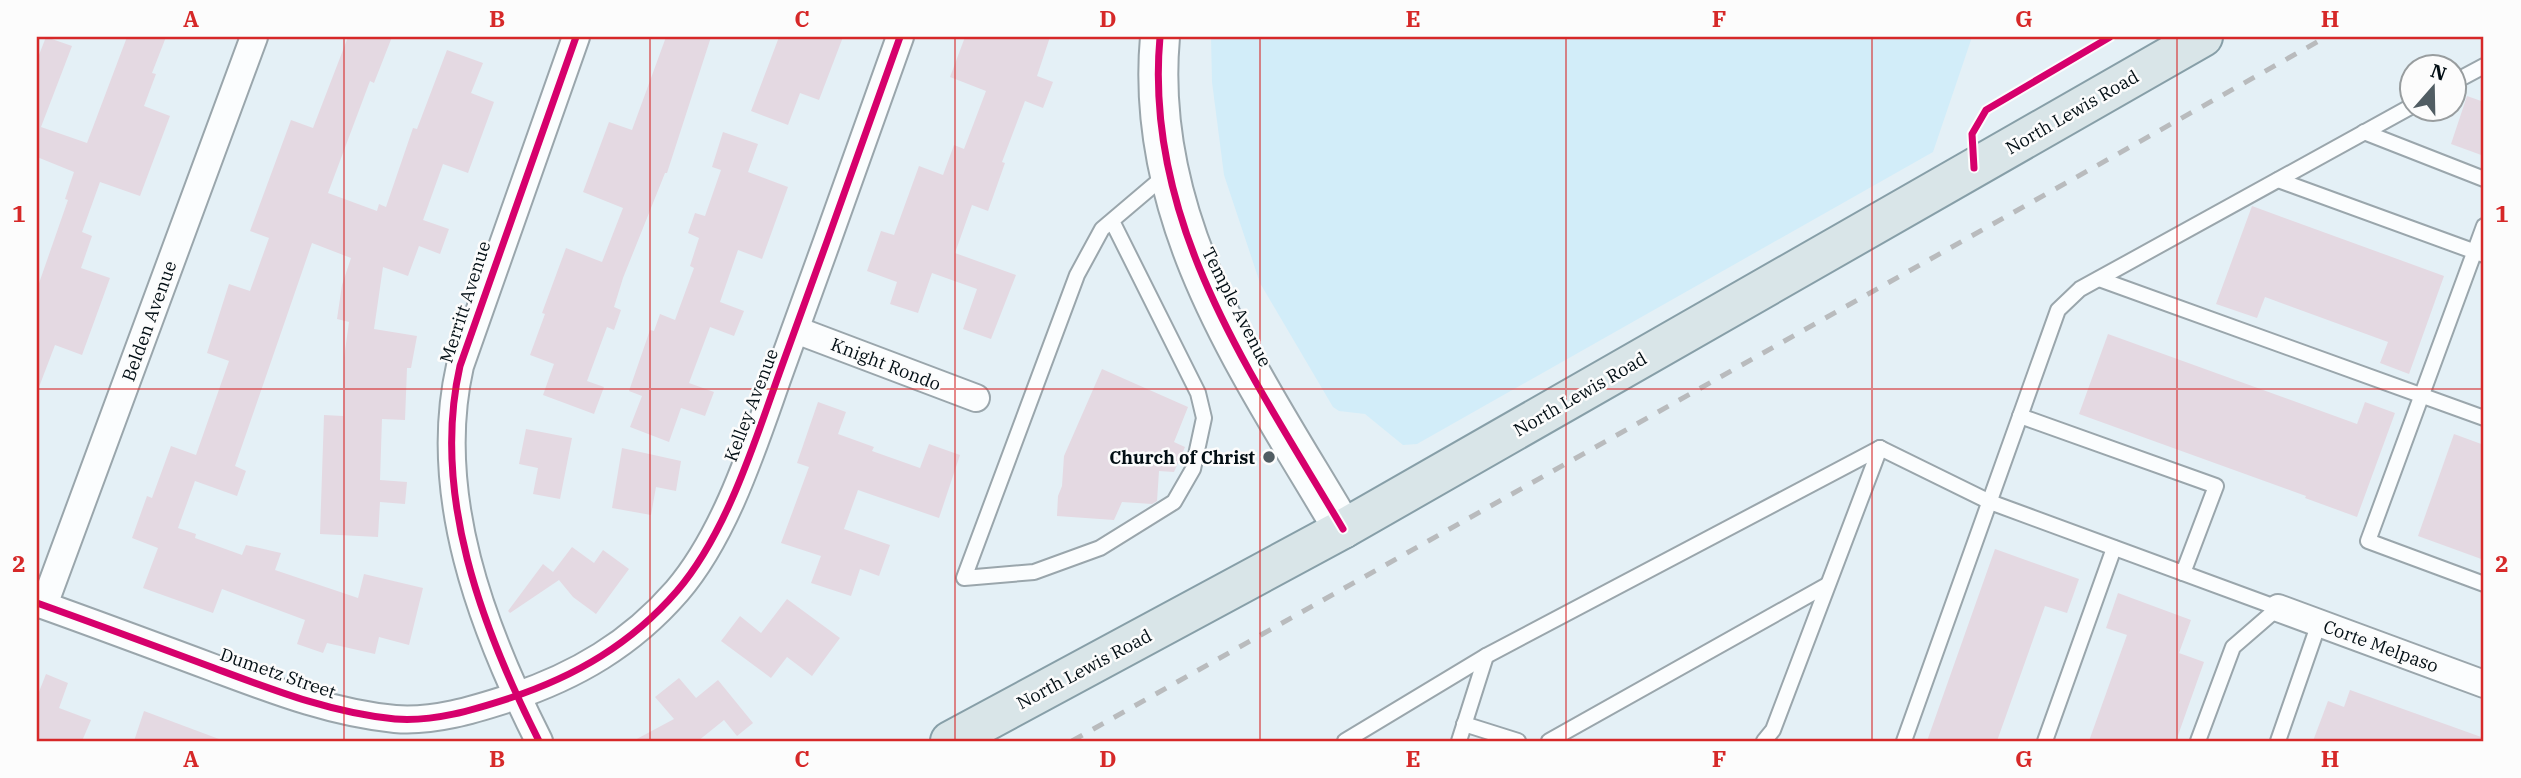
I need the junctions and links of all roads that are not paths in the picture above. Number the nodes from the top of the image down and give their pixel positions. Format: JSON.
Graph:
{"nodes":[{"id":1,"x":254,"y":37,"type":"edge"},
{"id":2,"x":576,"y":37,"type":"edge"},
{"id":3,"x":900,"y":37,"type":"edge"},
{"id":4,"x":1160,"y":37,"type":"edge"},
{"id":5,"x":2203,"y":37,"type":"edge"},
{"id":6,"x":2484,"y":66,"type":"edge"},
{"id":7,"x":2468,"y":75,"type":"edge"},
{"id":8,"x":2398,"y":114,"type":"edge"},
{"id":9,"x":2364,"y":132,"type":"junction"},
{"id":10,"x":1169,"y":172,"type":"junction"},
{"id":11,"x":2484,"y":179,"type":"edge"},
{"id":12,"x":2278,"y":180,"type":"junction"},
{"id":13,"x":1112,"y":220,"type":"junction"},
{"id":14,"x":2484,"y":226,"type":"edge"},
{"id":15,"x":2479,"y":253,"type":"edge"},
{"id":16,"x":2099,"y":279,"type":"junction"},
{"id":17,"x":796,"y":330,"type":"junction"},
{"id":18,"x":2422,"y":395,"type":"junction"},
{"id":19,"x":976,"y":398,"type":"dead end"},
{"id":20,"x":2020,"y":416,"type":"junction"},
{"id":21,"x":2484,"y":418,"type":"edge"},
{"id":22,"x":1880,"y":448,"type":"junction"},
{"id":23,"x":1990,"y":502,"type":"junction"},
{"id":24,"x":1343,"y":529,"type":"junction"},
{"id":25,"x":2114,"y":548,"type":"junction"},
{"id":26,"x":2183,"y":573,"type":"junction"},
{"id":27,"x":2484,"y":584,"type":"edge"},
{"id":28,"x":1828,"y":585,"type":"junction"},
{"id":29,"x":40,"y":604,"type":"edge"},
{"id":30,"x":2278,"y":608,"type":"junction"},
{"id":31,"x":2319,"y":623,"type":"junction"},
{"id":32,"x":1486,"y":656,"type":"junction"},
{"id":33,"x":2484,"y":684,"type":"edge"},
{"id":34,"x":516,"y":696,"type":"junction"},
{"id":35,"x":1464,"y":724,"type":"junction"},
{"id":36,"x":539,"y":741,"type":"edge"},
{"id":37,"x":950,"y":741,"type":"edge"},
{"id":38,"x":1345,"y":741,"type":"edge"},
{"id":39,"x":1459,"y":741,"type":"edge"},
{"id":40,"x":1518,"y":741,"type":"edge"},
{"id":41,"x":1549,"y":741,"type":"edge"},
{"id":42,"x":1764,"y":741,"type":"edge"},
{"id":43,"x":1904,"y":741,"type":"edge"},
{"id":44,"x":2045,"y":741,"type":"edge"},
{"id":45,"x":2198,"y":741,"type":"edge"},
{"id":46,"x":2278,"y":741,"type":"edge"}],
"edges":[{"from":1,"to":29,"type":"street","name":"Belden Avenue"},
{"from":2,"to":34,"type":"street","name":"Merritt Avenue"},
{"from":3,"to":17,"type":"street","name":"Kelley Avenue"},
{"from":4,"to":10,"type":"main road","name":"Temple Avenue"},
{"from":5,"to":24,"type":"main road","name":"North Lewis Road"},
{"from":6,"to":7,"type":"lane"},
{"from":8,"to":9,"type":"lane"},
{"from":9,"to":11,"type":"lane"},
{"from":9,"to":12,"type":"lane"},
{"from":10,"to":13,"type":"lane"},
{"from":10,"to":24,"type":"main road","name":"Temple Avenue"},
{"from":12,"to":15,"type":"lane"},
{"from":12,"to":16,"type":"lane"},
{"from":13,"to":13,"type":"lane"},
{"from":14,"to":15,"type":"lane"},
{"from":15,"to":18,"type":"lane"},
{"from":16,"to":18,"type":"lane"},
{"from":16,"to":20,"type":"lane"},
{"from":17,"to":19,"type":"street","name":"Knight Rondo"},
{"from":17,"to":34,"type":"street","name":"Kelley Avenue"},
{"from":18,"to":21,"type":"lane"},
{"from":18,"to":27,"type":"lane"},
{"from":20,"to":23,"type":"lane"},
{"from":20,"to":26,"type":"lane"},
{"from":22,"to":23,"type":"lane"},
{"from":22,"to":28,"type":"lane"},
{"from":22,"to":32,"type":"lane"},
{"from":23,"to":25,"type":"lane"},
{"from":23,"to":43,"type":"lane"},
{"from":24,"to":37,"type":"main road","name":"North Lewis Road"},
{"from":25,"to":26,"type":"lane"},
{"from":25,"to":44,"type":"lane"},
{"from":26,"to":30,"type":"lane"},
{"from":28,"to":41,"type":"lane"},
{"from":28,"to":42,"type":"lane"},
{"from":29,"to":34,"type":"street","name":"Dumetz Street"},
{"from":30,"to":31,"type":"street","name":"Corte Melpaso"},
{"from":30,"to":45,"type":"lane"},
{"from":31,"to":33,"type":"street","name":"Corte Melpaso"},
{"from":31,"to":46,"type":"lane"},
{"from":32,"to":35,"type":"lane"},
{"from":32,"to":38,"type":"lane"},
{"from":34,"to":36,"type":"street","name":"Merritt Avenue"},
{"from":35,"to":39,"type":"lane"},
{"from":35,"to":40,"type":"lane"}]}
